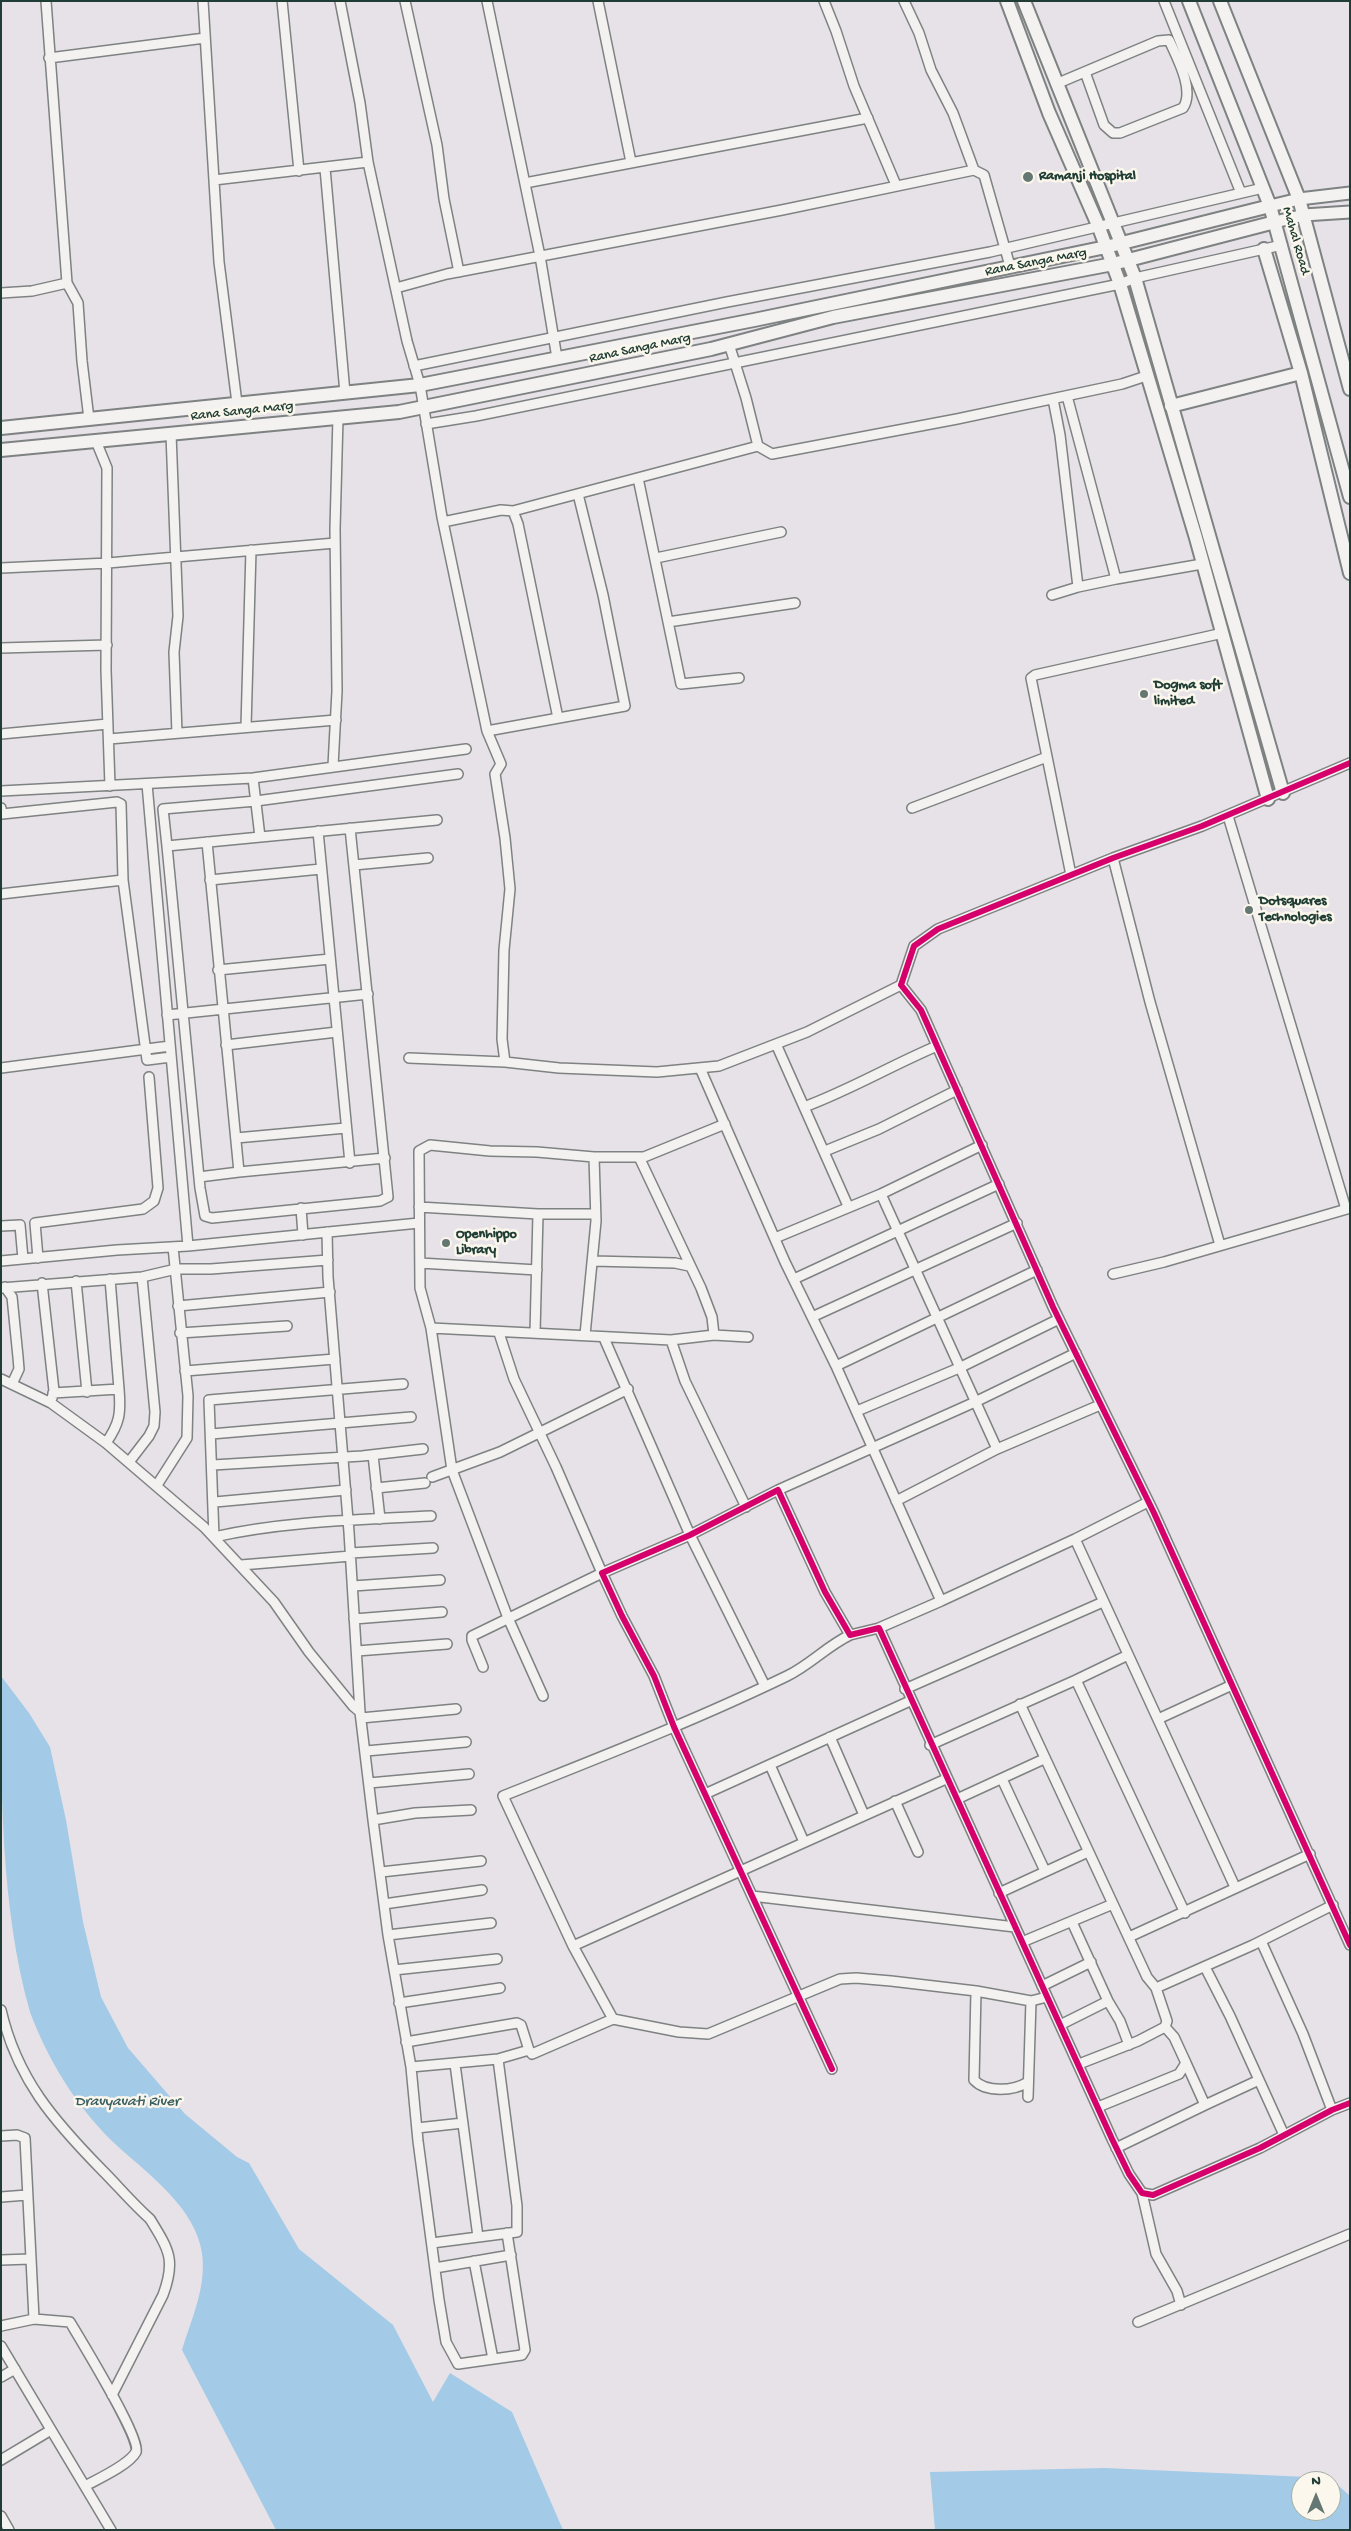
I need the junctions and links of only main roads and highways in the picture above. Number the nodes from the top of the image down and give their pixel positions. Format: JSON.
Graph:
{"nodes":[{"id":1,"x":1006,"y":1,"type":"edge"},
{"id":2,"x":1024,"y":1,"type":"edge"},
{"id":3,"x":1189,"y":1,"type":"edge"},
{"id":4,"x":1220,"y":1,"type":"edge"},
{"id":5,"x":1270,"y":206,"type":"junction"},
{"id":6,"x":1275,"y":222,"type":"junction"},
{"id":7,"x":1120,"y":243,"type":"junction"},
{"id":8,"x":1106,"y":247,"type":"junction"},
{"id":9,"x":1264,"y":249,"type":"road end"},
{"id":10,"x":1128,"y":260,"type":"junction"},
{"id":11,"x":1113,"y":264,"type":"junction"},
{"id":12,"x":1301,"y":373,"type":"junction"},
{"id":13,"x":1350,"y":389,"type":"edge"},
{"id":14,"x":1171,"y":406,"type":"junction"},
{"id":15,"x":1,"y":428,"type":"edge"},
{"id":16,"x":1338,"y":449,"type":"junction"},
{"id":17,"x":1,"y":450,"type":"edge"},
{"id":18,"x":1321,"y":453,"type":"junction"},
{"id":19,"x":1350,"y":496,"type":"edge"},
{"id":20,"x":1350,"y":573,"type":"edge"},
{"id":21,"x":1282,"y":793,"type":"road end"},
{"id":22,"x":1268,"y":799,"type":"road end"}],
"edges":[{"from":1,"to":8,"type":"main road"},
{"from":2,"to":7,"type":"main road"},
{"from":3,"to":5,"type":"main road","name":"Mahal Road"},
{"from":4,"to":13,"type":"main road","name":"Mahal Road"},
{"from":5,"to":6,"type":"main road","name":"Mahal Road"},
{"from":5,"to":7,"type":"main road","name":"Rana Sanga Marg"},
{"from":6,"to":10,"type":"main road","name":"Rana Sanga Marg"},
{"from":6,"to":16,"type":"main road","name":"Mahal Road"},
{"from":7,"to":8,"type":"main road","name":"Rana Sanga Marg"},
{"from":7,"to":10,"type":"main road"},
{"from":8,"to":11,"type":"main road"},
{"from":8,"to":15,"type":"main road","name":"Rana Sanga Marg"},
{"from":9,"to":12,"type":"main road"},
{"from":10,"to":11,"type":"main road","name":"Rana Sanga Marg"},
{"from":10,"to":14,"type":"main road"},
{"from":11,"to":17,"type":"main road","name":"Rana Sanga Marg"},
{"from":11,"to":22,"type":"main road"},
{"from":12,"to":14,"type":"main road"},
{"from":12,"to":18,"type":"main road"},
{"from":14,"to":21,"type":"main road"},
{"from":16,"to":18,"type":"main road"},
{"from":16,"to":19,"type":"main road","name":"Mahal Road"},
{"from":18,"to":20,"type":"main road"}]}
